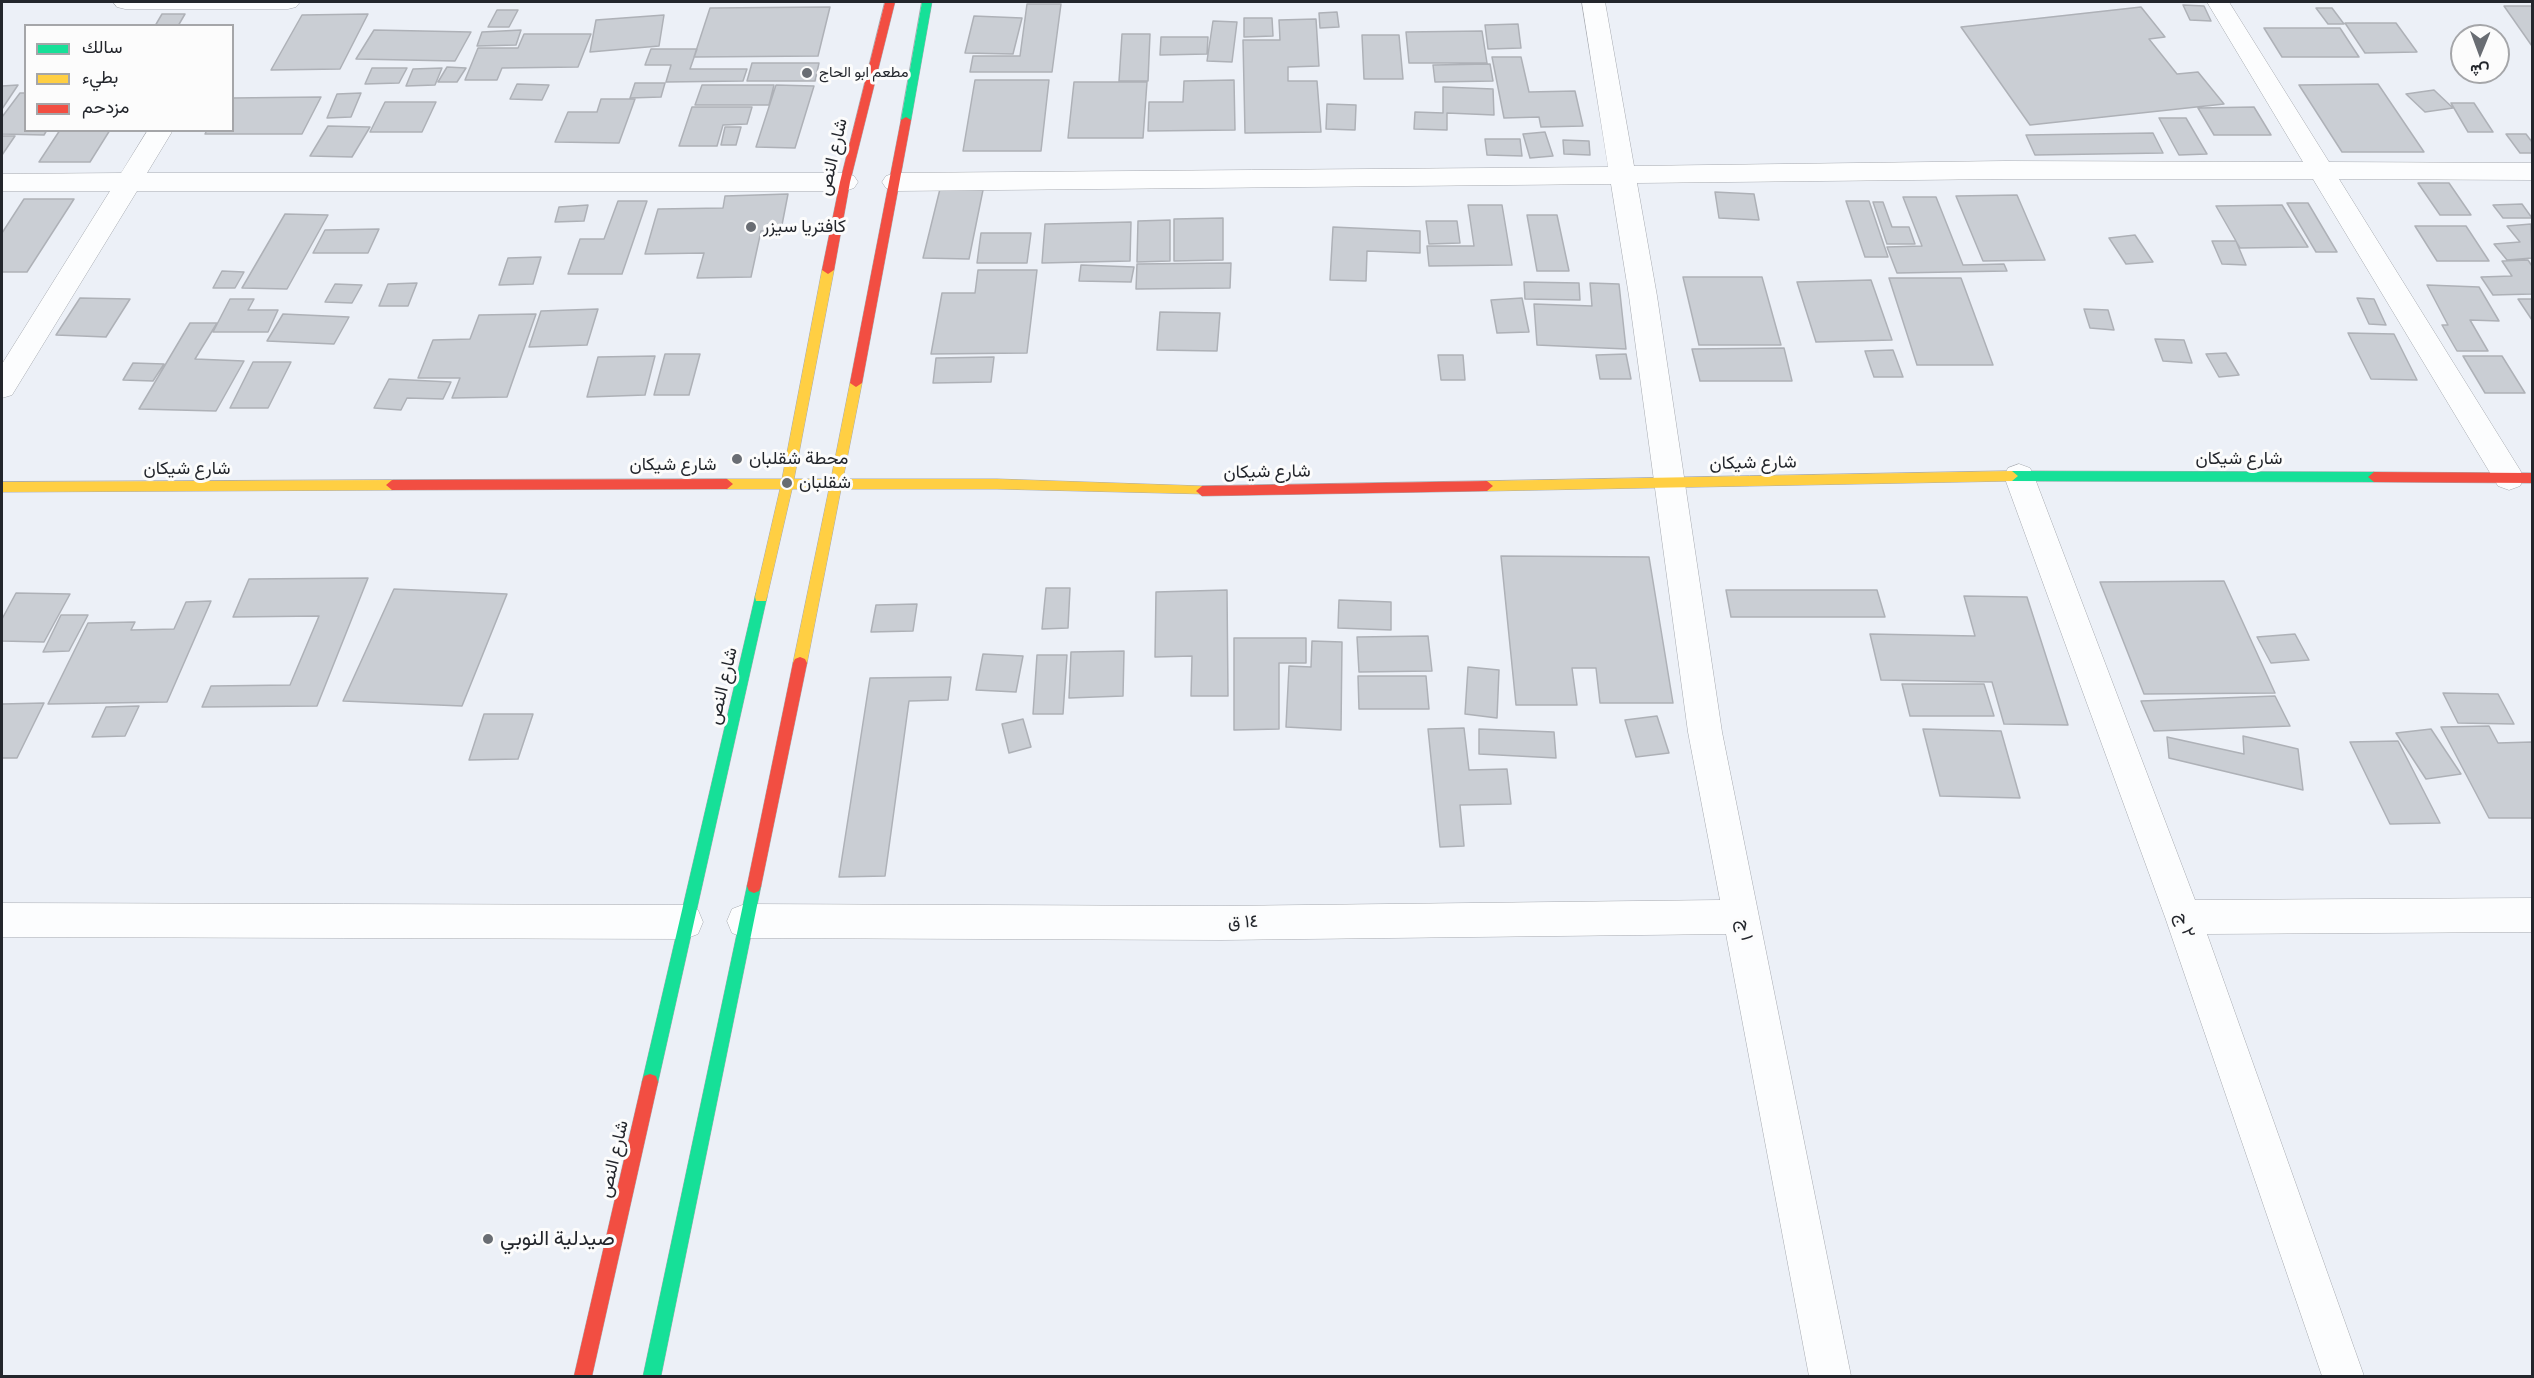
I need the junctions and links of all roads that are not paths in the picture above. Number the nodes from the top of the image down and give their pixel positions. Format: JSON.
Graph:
{"nodes":[{"id":1,"x":125,"y":2,"type":"edge"},
{"id":2,"x":235,"y":2,"type":"edge"},
{"id":3,"x":288,"y":2,"type":"edge"},
{"id":4,"x":890,"y":2,"type":"edge"},
{"id":5,"x":927,"y":2,"type":"edge"},
{"id":6,"x":1593,"y":2,"type":"edge"},
{"id":7,"x":2218,"y":2,"type":"edge"},
{"id":8,"x":223,"y":24,"type":"edge"},
{"id":9,"x":160,"y":132,"type":"edge"},
{"id":10,"x":2321,"y":171,"type":"junction"},
{"id":11,"x":2532,"y":171,"type":"edge"},
{"id":12,"x":1623,"y":175,"type":"junction"},
{"id":13,"x":130,"y":180,"type":"junction"},
{"id":14,"x":2,"y":182,"type":"edge"},
{"id":15,"x":845,"y":182,"type":"junction"},
{"id":16,"x":896,"y":182,"type":"junction"},
{"id":17,"x":2,"y":387,"type":"edge"},
{"id":18,"x":2019,"y":476,"type":"junction"},
{"id":19,"x":2521,"y":478,"type":"edge"},
{"id":20,"x":1671,"y":482,"type":"junction"},
{"id":21,"x":787,"y":483,"type":"junction"},
{"id":22,"x":837,"y":483,"type":"junction"},
{"id":23,"x":2,"y":488,"type":"edge"},
{"id":24,"x":2532,"y":915,"type":"edge"},
{"id":25,"x":1742,"y":917,"type":"junction"},
{"id":26,"x":2182,"y":917,"type":"junction"},
{"id":27,"x":2,"y":921,"type":"edge"},
{"id":28,"x":745,"y":921,"type":"junction"},
{"id":29,"x":685,"y":922,"type":"junction"},
{"id":30,"x":583,"y":1377,"type":"edge"},
{"id":31,"x":652,"y":1377,"type":"edge"},
{"id":32,"x":1830,"y":1377,"type":"edge"},
{"id":33,"x":2343,"y":1377,"type":"edge"}],
"edges":[{"from":1,"to":2,"type":"street"},
{"from":2,"to":3,"type":"street"},
{"from":2,"to":8,"type":"street"},
{"from":4,"to":15,"type":"main road","name":"شارع النص"},
{"from":5,"to":16,"type":"main road"},
{"from":6,"to":12,"type":"street","name":"١ ج"},
{"from":7,"to":10,"type":"street"},
{"from":9,"to":13,"type":"street"},
{"from":10,"to":11,"type":"street"},
{"from":10,"to":12,"type":"street"},
{"from":10,"to":19,"type":"street"},
{"from":12,"to":16,"type":"street"},
{"from":12,"to":20,"type":"street","name":"١ ج"},
{"from":13,"to":14,"type":"street"},
{"from":13,"to":15,"type":"street"},
{"from":13,"to":17,"type":"street"},
{"from":15,"to":21,"type":"main road","name":"شارع النص"},
{"from":16,"to":22,"type":"main road"},
{"from":18,"to":19,"type":"main road","name":"شارع شيكان"},
{"from":18,"to":20,"type":"main road","name":"شارع شيكان"},
{"from":18,"to":26,"type":"street","name":"٢ ج"},
{"from":20,"to":22,"type":"main road","name":"شارع شيكان"},
{"from":20,"to":25,"type":"street","name":"١ ج"},
{"from":21,"to":22,"type":"main road","name":"شارع شيكان"},
{"from":21,"to":23,"type":"main road","name":"شارع شيكان"},
{"from":21,"to":29,"type":"main road","name":"شارع النص"},
{"from":22,"to":28,"type":"main road"},
{"from":24,"to":26,"type":"street"},
{"from":25,"to":28,"type":"street","name":"١٤ ق"},
{"from":25,"to":32,"type":"street","name":"١ ج"},
{"from":26,"to":33,"type":"street","name":"٢ ج"},
{"from":27,"to":29,"type":"street"},
{"from":28,"to":31,"type":"main road"},
{"from":29,"to":30,"type":"main road","name":"شارع النص"}]}
